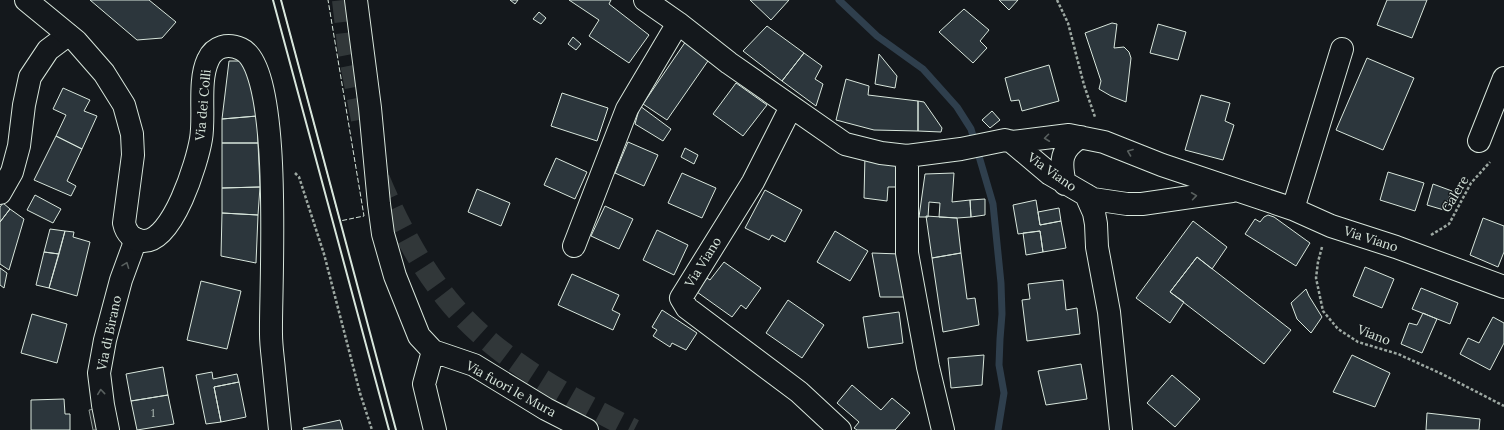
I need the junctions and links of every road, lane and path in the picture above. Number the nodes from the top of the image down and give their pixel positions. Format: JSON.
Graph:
{"nodes":[{"id":1,"x":26,"y":0,"type":"edge"},
{"id":2,"x":356,"y":0,"type":"edge"},
{"id":3,"x":645,"y":0,"type":"edge"},
{"id":4,"x":1057,"y":0,"type":"edge"},
{"id":5,"x":678,"y":23,"type":"junction"},
{"id":6,"x":68,"y":35,"type":"junction"},
{"id":7,"x":1342,"y":49,"type":"dead end"},
{"id":8,"x":1504,"y":78,"type":"edge"},
{"id":9,"x":791,"y":107,"type":"junction"},
{"id":10,"x":1081,"y":137,"type":"junction"},
{"id":11,"x":1479,"y":140,"type":"dead end"},
{"id":12,"x":1104,"y":142,"type":"junction"},
{"id":13,"x":1003,"y":143,"type":"junction"},
{"id":14,"x":270,"y":149,"type":"junction"},
{"id":15,"x":907,"y":156,"type":"junction"},
{"id":16,"x":1494,"y":158,"type":"dead end"},
{"id":17,"x":1159,"y":164,"type":"junction"},
{"id":18,"x":1065,"y":184,"type":"junction"},
{"id":19,"x":1238,"y":190,"type":"junction"},
{"id":20,"x":0,"y":193,"type":"edge"},
{"id":21,"x":1086,"y":196,"type":"junction"},
{"id":22,"x":1155,"y":202,"type":"junction"},
{"id":23,"x":1127,"y":204,"type":"junction"},
{"id":24,"x":1293,"y":209,"type":"junction"},
{"id":25,"x":1331,"y":226,"type":"junction"},
{"id":26,"x":136,"y":239,"type":"junction"},
{"id":27,"x":574,"y":246,"type":"dead end"},
{"id":28,"x":1097,"y":247,"type":"junction"},
{"id":29,"x":1396,"y":247,"type":"junction"},
{"id":30,"x":1504,"y":287,"type":"edge"},
{"id":31,"x":433,"y":351,"type":"junction"},
{"id":32,"x":1504,"y":406,"type":"edge"},
{"id":33,"x":108,"y":430,"type":"edge"},
{"id":34,"x":280,"y":430,"type":"edge"},
{"id":35,"x":372,"y":430,"type":"edge"},
{"id":36,"x":435,"y":430,"type":"edge"},
{"id":37,"x":587,"y":430,"type":"edge"},
{"id":38,"x":840,"y":430,"type":"edge"},
{"id":39,"x":943,"y":430,"type":"edge"},
{"id":40,"x":1120,"y":430,"type":"edge"}],
"edges":[{"from":1,"to":6,"type":"street"},
{"from":2,"to":31,"type":"street","name":"Via fuori le Mura"},
{"from":3,"to":5,"type":"street","name":"Via Viano"},
{"from":4,"to":12,"type":"path"},
{"from":5,"to":9,"type":"street","name":"Via Viano"},
{"from":5,"to":27,"type":"street"},
{"from":6,"to":20,"type":"street"},
{"from":6,"to":26,"type":"street"},
{"from":7,"to":24,"type":"street"},
{"from":8,"to":11,"type":"street"},
{"from":9,"to":15,"type":"street","name":"Via Viano"},
{"from":9,"to":38,"type":"street","name":"Via Viano"},
{"from":10,"to":12,"type":"street","name":"Via Viano"},
{"from":10,"to":13,"type":"street","name":"Via Viano","one_way":true},
{"from":10,"to":18,"type":"street"},
{"from":17,"to":12,"type":"street","name":"Via Viano","one_way":true},
{"from":13,"to":15,"type":"street","name":"Via Viano"},
{"from":13,"to":18,"type":"street","name":"Via Viano"},
{"from":14,"to":26,"type":"street","name":"Via dei Colli"},
{"from":14,"to":34,"type":"street","name":"Via dei Colli"},
{"from":14,"to":35,"type":"path"},
{"from":15,"to":39,"type":"street"},
{"from":16,"to":29,"type":"path","name":"Galere"},
{"from":17,"to":19,"type":"street","name":"Via Viano"},
{"from":17,"to":22,"type":"street"},
{"from":18,"to":21,"type":"street","name":"Via Viano"},
{"from":22,"to":19,"type":"street","name":"Via Viano","one_way":true},
{"from":19,"to":24,"type":"street","name":"Via Viano"},
{"from":21,"to":23,"type":"street","name":"Via Viano"},
{"from":21,"to":28,"type":"street"},
{"from":22,"to":23,"type":"street","name":"Via Viano"},
{"from":23,"to":28,"type":"street"},
{"from":24,"to":25,"type":"street","name":"Via Viano"},
{"from":25,"to":29,"type":"street","name":"Via Viano"},
{"from":25,"to":32,"type":"path","name":"Viano"},
{"from":33,"to":26,"type":"street","name":"Via di Birano","one_way":true},
{"from":28,"to":40,"type":"street"},
{"from":29,"to":30,"type":"street","name":"Via Viano"},
{"from":31,"to":36,"type":"street"},
{"from":31,"to":37,"type":"street","name":"Via fuori le Mura"}]}
